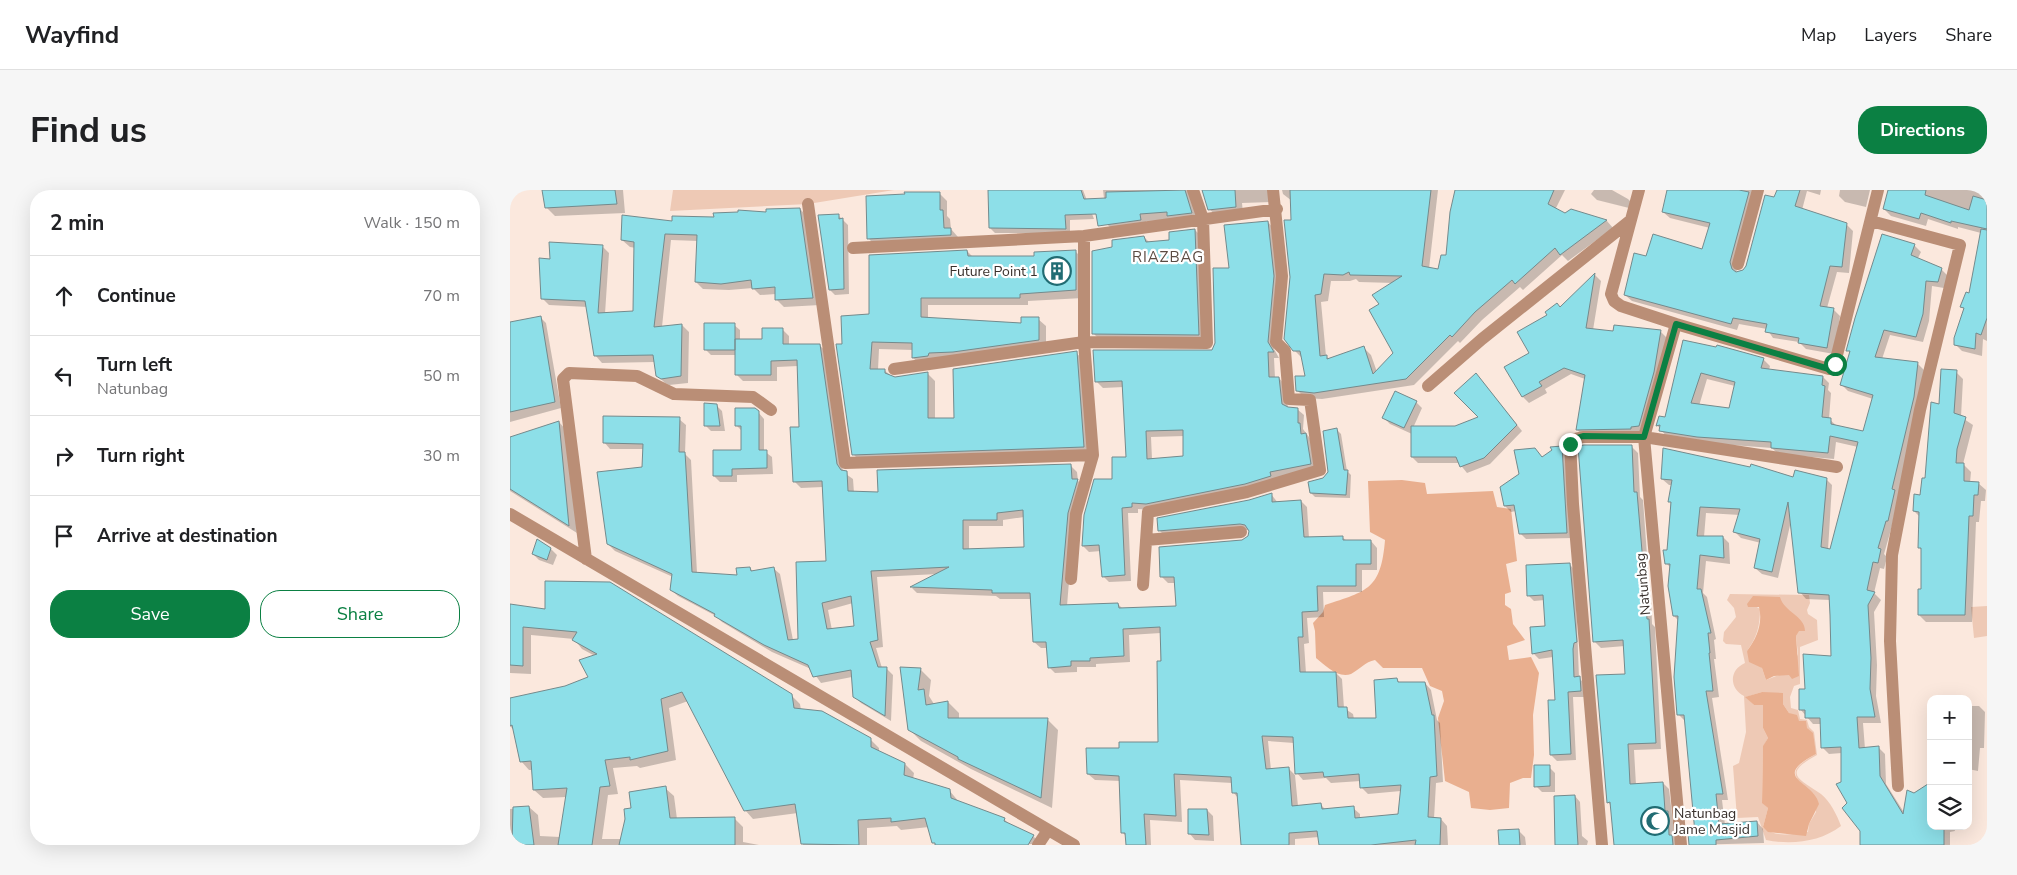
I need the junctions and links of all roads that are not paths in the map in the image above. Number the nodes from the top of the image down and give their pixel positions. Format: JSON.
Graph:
{"nodes":[{"id":1,"x":1193,"y":190,"type":"edge"},
{"id":2,"x":1273,"y":190,"type":"edge"},
{"id":3,"x":1639,"y":190,"type":"edge"},
{"id":4,"x":1758,"y":190,"type":"edge"},
{"id":5,"x":1878,"y":190,"type":"edge"},
{"id":6,"x":808,"y":204,"type":"dead end"},
{"id":7,"x":1276,"y":209,"type":"junction"},
{"id":8,"x":1204,"y":219,"type":"junction"},
{"id":9,"x":1631,"y":220,"type":"junction"},
{"id":10,"x":1871,"y":221,"type":"junction"},
{"id":11,"x":1084,"y":236,"type":"junction"},
{"id":12,"x":853,"y":248,"type":"dead end"},
{"id":13,"x":1738,"y":264,"type":"dead end"},
{"id":14,"x":1676,"y":324,"type":"junction"},
{"id":15,"x":1084,"y":342,"type":"junction"},
{"id":16,"x":894,"y":369,"type":"dead end"},
{"id":17,"x":1428,"y":386,"type":"dead end"},
{"id":18,"x":771,"y":410,"type":"dead end"},
{"id":19,"x":1644,"y":437,"type":"junction"},
{"id":20,"x":1093,"y":455,"type":"junction"},
{"id":21,"x":1837,"y":467,"type":"dead end"},
{"id":22,"x":510,"y":514,"type":"edge"},
{"id":23,"x":1241,"y":532,"type":"dead end"},
{"id":24,"x":1146,"y":540,"type":"junction"},
{"id":25,"x":586,"y":558,"type":"junction"},
{"id":26,"x":1070,"y":579,"type":"dead end"},
{"id":27,"x":1143,"y":585,"type":"dead end"},
{"id":28,"x":1898,"y":786,"type":"dead end"},
{"id":29,"x":1048,"y":830,"type":"junction"},
{"id":30,"x":1038,"y":845,"type":"edge"},
{"id":31,"x":1074,"y":845,"type":"edge"},
{"id":32,"x":1602,"y":845,"type":"edge"},
{"id":33,"x":1681,"y":845,"type":"edge"}],
"edges":[{"from":1,"to":8,"type":"street"},
{"from":2,"to":7,"type":"street"},
{"from":3,"to":9,"type":"street"},
{"from":4,"to":13,"type":"street"},
{"from":5,"to":10,"type":"street"},
{"from":6,"to":20,"type":"street"},
{"from":7,"to":8,"type":"street"},
{"from":7,"to":24,"type":"street"},
{"from":8,"to":11,"type":"street"},
{"from":8,"to":15,"type":"street"},
{"from":9,"to":14,"type":"street"},
{"from":9,"to":17,"type":"street"},
{"from":10,"to":14,"type":"street"},
{"from":10,"to":28,"type":"street"},
{"from":11,"to":12,"type":"street"},
{"from":11,"to":15,"type":"street"},
{"from":14,"to":19,"type":"street","name":"Natunbag"},
{"from":15,"to":16,"type":"street"},
{"from":15,"to":20,"type":"street"},
{"from":18,"to":25,"type":"street"},
{"from":19,"to":21,"type":"street"},
{"from":19,"to":32,"type":"street"},
{"from":19,"to":33,"type":"street","name":"Natunbag"},
{"from":20,"to":26,"type":"street"},
{"from":22,"to":25,"type":"street"},
{"from":23,"to":24,"type":"street"},
{"from":24,"to":27,"type":"street"},
{"from":25,"to":29,"type":"street"},
{"from":29,"to":30,"type":"street"},
{"from":29,"to":31,"type":"street"}]}
